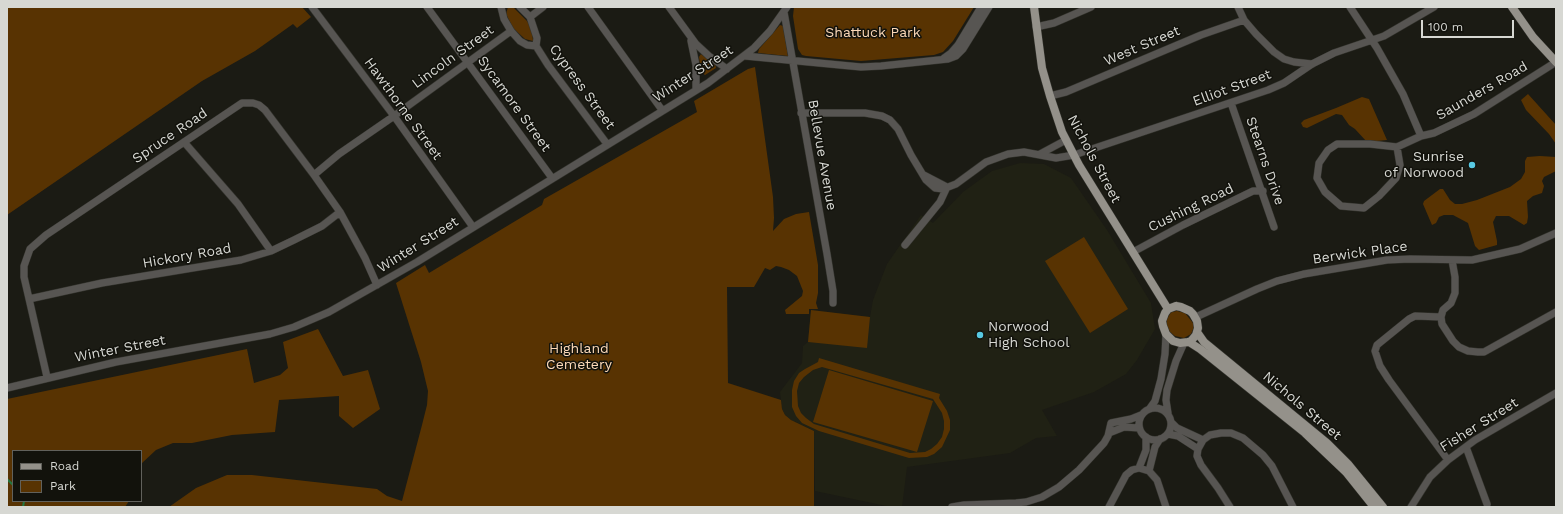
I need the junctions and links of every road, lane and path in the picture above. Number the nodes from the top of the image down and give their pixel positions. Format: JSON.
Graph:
{"nodes":[{"id":1,"x":312,"y":7,"type":"edge"},
{"id":2,"x":427,"y":7,"type":"edge"},
{"id":3,"x":501,"y":7,"type":"edge"},
{"id":4,"x":520,"y":7,"type":"edge"},
{"id":5,"x":543,"y":7,"type":"edge"},
{"id":6,"x":588,"y":7,"type":"edge"},
{"id":7,"x":669,"y":7,"type":"edge"},
{"id":8,"x":981,"y":7,"type":"edge"},
{"id":9,"x":989,"y":7,"type":"edge"},
{"id":10,"x":1034,"y":7,"type":"edge"},
{"id":11,"x":1091,"y":7,"type":"edge"},
{"id":12,"x":1238,"y":7,"type":"edge"},
{"id":13,"x":1350,"y":7,"type":"edge"},
{"id":14,"x":1434,"y":7,"type":"edge"},
{"id":15,"x":1512,"y":7,"type":"edge"},
{"id":16,"x":785,"y":10,"type":"edge"},
{"id":17,"x":530,"y":17,"type":"junction"},
{"id":18,"x":1244,"y":20,"type":"junction"},
{"id":19,"x":1036,"y":27,"type":"junction"},
{"id":20,"x":971,"y":30,"type":"junction"},
{"id":21,"x":511,"y":31,"type":"junction"},
{"id":22,"x":690,"y":36,"type":"junction"},
{"id":23,"x":1371,"y":40,"type":"junction"},
{"id":24,"x":536,"y":46,"type":"junction"},
{"id":25,"x":745,"y":56,"type":"junction"},
{"id":26,"x":792,"y":61,"type":"junction"},
{"id":27,"x":1556,"y":62,"type":"edge"},
{"id":28,"x":467,"y":63,"type":"junction"},
{"id":29,"x":1312,"y":64,"type":"junction"},
{"id":30,"x":727,"y":69,"type":"junction"},
{"id":31,"x":696,"y":90,"type":"junction"},
{"id":32,"x":1050,"y":96,"type":"junction"},
{"id":33,"x":1231,"y":103,"type":"junction"},
{"id":34,"x":662,"y":110,"type":"junction"},
{"id":35,"x":801,"y":113,"type":"junction"},
{"id":36,"x":394,"y":116,"type":"junction"},
{"id":37,"x":1421,"y":136,"type":"junction"},
{"id":38,"x":1066,"y":140,"type":"junction"},
{"id":39,"x":184,"y":142,"type":"junction"},
{"id":40,"x":607,"y":144,"type":"junction"},
{"id":41,"x":1397,"y":147,"type":"junction"},
{"id":42,"x":1040,"y":154,"type":"junction"},
{"id":43,"x":1074,"y":156,"type":"junction"},
{"id":44,"x":314,"y":175,"type":"junction"},
{"id":45,"x":552,"y":178,"type":"junction"},
{"id":46,"x":947,"y":187,"type":"junction"},
{"id":47,"x":1263,"y":191,"type":"junction"},
{"id":48,"x":340,"y":212,"type":"junction"},
{"id":49,"x":473,"y":226,"type":"junction"},
{"id":50,"x":1274,"y":227,"type":"dead end"},
{"id":51,"x":1556,"y":233,"type":"edge"},
{"id":52,"x":905,"y":245,"type":"dead end"},
{"id":53,"x":271,"y":251,"type":"junction"},
{"id":54,"x":1132,"y":252,"type":"junction"},
{"id":55,"x":1452,"y":260,"type":"junction"},
{"id":56,"x":377,"y":285,"type":"junction"},
{"id":57,"x":29,"y":299,"type":"junction"},
{"id":58,"x":833,"y":303,"type":"dead end"},
{"id":59,"x":1168,"y":309,"type":"junction"},
{"id":60,"x":1556,"y":312,"type":"edge"},
{"id":61,"x":1196,"y":317,"type":"junction"},
{"id":62,"x":1441,"y":317,"type":"junction"},
{"id":63,"x":1197,"y":332,"type":"junction"},
{"id":64,"x":1166,"y":334,"type":"junction"},
{"id":65,"x":1186,"y":343,"type":"junction"},
{"id":66,"x":47,"y":377,"type":"junction"},
{"id":67,"x":7,"y":388,"type":"edge"},
{"id":68,"x":1556,"y":393,"type":"edge"},
{"id":69,"x":1150,"y":408,"type":"junction"},
{"id":70,"x":1168,"y":413,"type":"junction"},
{"id":71,"x":1141,"y":415,"type":"junction"},
{"id":72,"x":1172,"y":422,"type":"junction"},
{"id":73,"x":1296,"y":422,"type":"junction"},
{"id":74,"x":1139,"y":428,"type":"junction"},
{"id":75,"x":1109,"y":433,"type":"junction"},
{"id":76,"x":1168,"y":434,"type":"junction"},
{"id":77,"x":1146,"y":437,"type":"junction"},
{"id":78,"x":1160,"y":439,"type":"junction"},
{"id":79,"x":1203,"y":440,"type":"junction"},
{"id":80,"x":1466,"y":447,"type":"junction"},
{"id":81,"x":1198,"y":449,"type":"junction"},
{"id":82,"x":1448,"y":460,"type":"junction"},
{"id":83,"x":1144,"y":469,"type":"junction"},
{"id":84,"x":1487,"y":504,"type":"dead end"},
{"id":85,"x":952,"y":507,"type":"edge"},
{"id":86,"x":1109,"y":507,"type":"edge"},
{"id":87,"x":1166,"y":507,"type":"edge"},
{"id":88,"x":1230,"y":507,"type":"edge"},
{"id":89,"x":1293,"y":507,"type":"edge"},
{"id":90,"x":1374,"y":507,"type":"edge"},
{"id":91,"x":1383,"y":507,"type":"edge"},
{"id":92,"x":1411,"y":507,"type":"edge"}],
"edges":[{"from":1,"to":36,"type":"street","name":"Hawthorne Street"},
{"from":2,"to":28,"type":"street","name":"Sycamore Street"},
{"from":3,"to":21,"type":"street","name":"Cypress Street"},
{"from":4,"to":17,"type":"street","name":"Cypress Street"},
{"from":5,"to":17,"type":"street"},
{"from":6,"to":34,"type":"street"},
{"from":7,"to":22,"type":"street"},
{"from":8,"to":20,"type":"street"},
{"from":9,"to":20,"type":"street"},
{"from":10,"to":19,"type":"main road","name":"Nichols Street"},
{"from":11,"to":19,"type":"street"},
{"from":12,"to":18,"type":"street"},
{"from":13,"to":23,"type":"street"},
{"from":14,"to":23,"type":"street","name":"Elliot Street"},
{"from":15,"to":27,"type":"main road"},
{"from":16,"to":25,"type":"street","name":"Winter Street"},
{"from":16,"to":26,"type":"street","name":"Bellevue Avenue"},
{"from":17,"to":24,"type":"street","name":"Cypress Street"},
{"from":18,"to":29,"type":"street"},
{"from":18,"to":32,"type":"street","name":"West Street"},
{"from":19,"to":32,"type":"main road","name":"Nichols Street"},
{"from":20,"to":26,"type":"street"},
{"from":21,"to":24,"type":"street","name":"Cypress Street"},
{"from":21,"to":28,"type":"street","name":"Lincoln Street"},
{"from":22,"to":30,"type":"street"},
{"from":22,"to":31,"type":"street"},
{"from":23,"to":29,"type":"street","name":"Elliot Street"},
{"from":23,"to":37,"type":"street"},
{"from":24,"to":40,"type":"street","name":"Cypress Street"},
{"from":25,"to":26,"type":"street"},
{"from":25,"to":30,"type":"street","name":"Winter Street"},
{"from":26,"to":35,"type":"street","name":"Bellevue Avenue"},
{"from":27,"to":37,"type":"street","name":"Saunders Road"},
{"from":28,"to":36,"type":"street","name":"Lincoln Street"},
{"from":28,"to":45,"type":"street","name":"Sycamore Street"},
{"from":29,"to":33,"type":"street","name":"Elliot Street"},
{"from":30,"to":31,"type":"street","name":"Winter Street"},
{"from":31,"to":34,"type":"street","name":"Winter Street"},
{"from":32,"to":38,"type":"main road","name":"Nichols Street"},
{"from":33,"to":43,"type":"street","name":"Elliot Street"},
{"from":33,"to":47,"type":"street","name":"Stearns Drive"},
{"from":34,"to":40,"type":"street","name":"Winter Street"},
{"from":35,"to":46,"type":"street"},
{"from":35,"to":58,"type":"street","name":"Bellevue Avenue"},
{"from":36,"to":44,"type":"street","name":"Lincoln Street"},
{"from":36,"to":49,"type":"street","name":"Hawthorne Street"},
{"from":37,"to":41,"type":"street","name":"Saunders Road"},
{"from":38,"to":42,"type":"street"},
{"from":38,"to":43,"type":"main road","name":"Nichols Street"},
{"from":39,"to":44,"type":"street","name":"Spruce Road"},
{"from":39,"to":53,"type":"street"},
{"from":39,"to":57,"type":"street","name":"Spruce Road"},
{"from":40,"to":45,"type":"street","name":"Winter Street"},
{"from":41,"to":41,"type":"street"},
{"from":42,"to":43,"type":"street","name":"Elliot Street"},
{"from":42,"to":46,"type":"street","name":"Elliot Street"},
{"from":43,"to":54,"type":"main road","name":"Nichols Street"},
{"from":44,"to":48,"type":"street","name":"Spruce Road"},
{"from":45,"to":49,"type":"street","name":"Winter Street"},
{"from":46,"to":52,"type":"street"},
{"from":47,"to":50,"type":"street","name":"Stearns Drive"},
{"from":47,"to":54,"type":"street","name":"Cushing Road"},
{"from":48,"to":53,"type":"street","name":"Hickory Road"},
{"from":48,"to":56,"type":"street","name":"Spruce Road"},
{"from":49,"to":56,"type":"street","name":"Winter Street"},
{"from":51,"to":55,"type":"street","name":"Berwick Place"},
{"from":53,"to":57,"type":"street","name":"Hickory Road"},
{"from":54,"to":59,"type":"main road","name":"Nichols Street"},
{"from":55,"to":61,"type":"street","name":"Berwick Place"},
{"from":55,"to":62,"type":"street"},
{"from":56,"to":66,"type":"street","name":"Winter Street"},
{"from":57,"to":66,"type":"street","name":"Spruce Road"},
{"from":59,"to":61,"type":"main road"},
{"from":59,"to":64,"type":"main road"},
{"from":60,"to":62,"type":"street"},
{"from":61,"to":63,"type":"main road"},
{"from":62,"to":82,"type":"street"},
{"from":63,"to":65,"type":"main road"},
{"from":63,"to":73,"type":"main road","name":"Nichols Street"},
{"from":64,"to":65,"type":"main road"},
{"from":64,"to":69,"type":"street"},
{"from":65,"to":70,"type":"street"},
{"from":65,"to":73,"type":"main road","name":"Nichols Street"},
{"from":66,"to":67,"type":"street","name":"Winter Street"},
{"from":68,"to":80,"type":"street","name":"Fisher Street"},
{"from":69,"to":70,"type":"street"},
{"from":69,"to":71,"type":"street"},
{"from":70,"to":72,"type":"street"},
{"from":71,"to":74,"type":"street"},
{"from":71,"to":75,"type":"street"},
{"from":72,"to":76,"type":"street"},
{"from":72,"to":79,"type":"street"},
{"from":73,"to":90,"type":"main road","name":"Nichols Street"},
{"from":73,"to":91,"type":"main road","name":"Nichols Street"},
{"from":74,"to":75,"type":"street"},
{"from":74,"to":77,"type":"street"},
{"from":75,"to":85,"type":"street"},
{"from":76,"to":78,"type":"street"},
{"from":76,"to":81,"type":"street"},
{"from":77,"to":78,"type":"street"},
{"from":77,"to":83,"type":"street"},
{"from":78,"to":83,"type":"street"},
{"from":79,"to":81,"type":"street"},
{"from":79,"to":89,"type":"street"},
{"from":80,"to":82,"type":"street","name":"Fisher Street"},
{"from":80,"to":84,"type":"street"},
{"from":81,"to":88,"type":"street"},
{"from":82,"to":92,"type":"street","name":"Fisher Street"},
{"from":83,"to":86,"type":"street"},
{"from":83,"to":87,"type":"street"}]}
